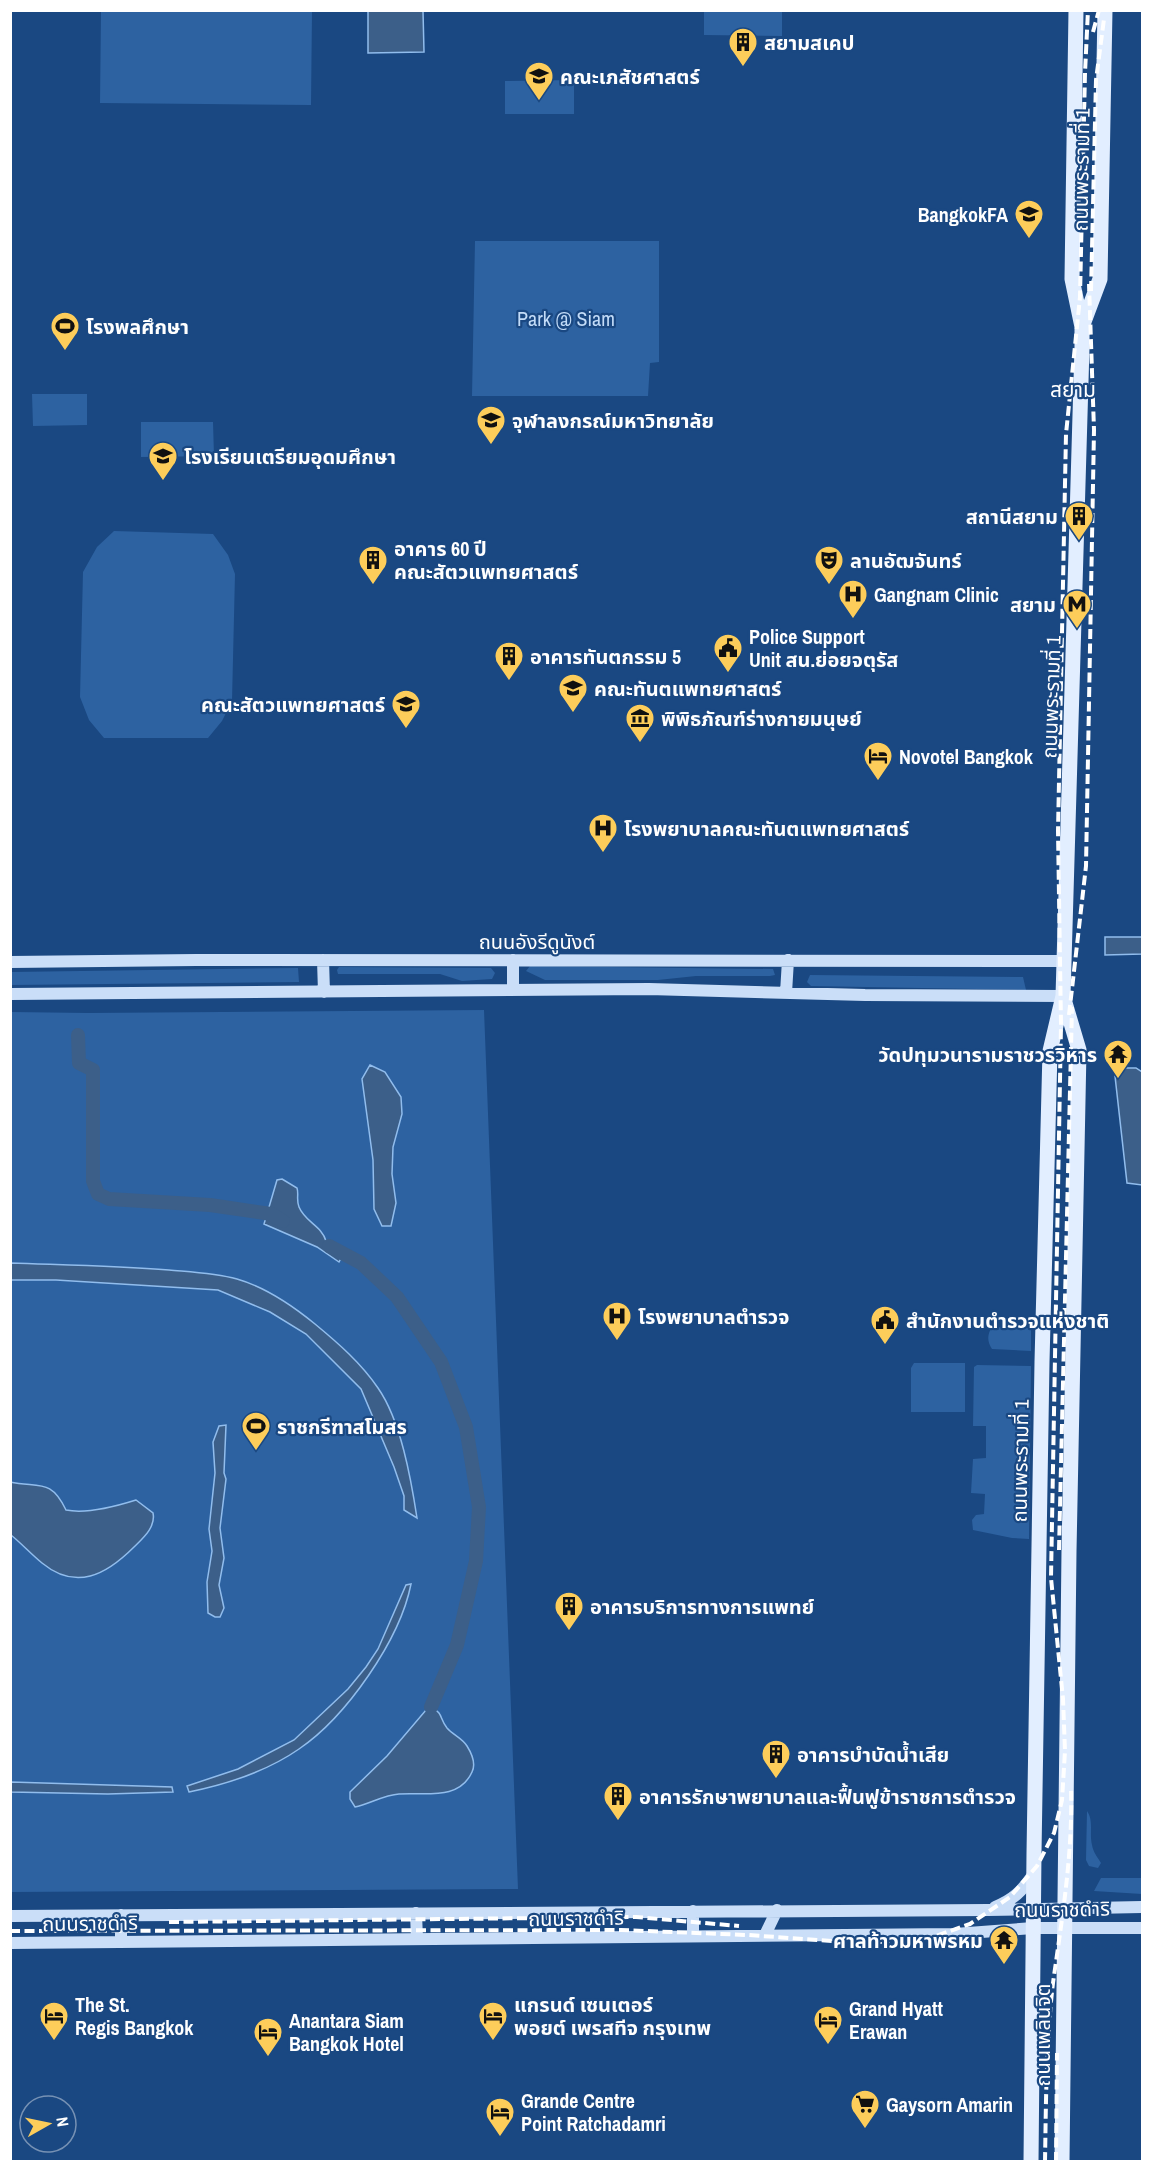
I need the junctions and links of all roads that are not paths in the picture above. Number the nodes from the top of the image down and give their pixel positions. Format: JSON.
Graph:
{"nodes":[{"id":1,"x":1106,"y":11,"type":"edge"},
{"id":2,"x":1074,"y":13,"type":"edge"},
{"id":3,"x":1082,"y":327,"type":"junction"},
{"id":4,"x":323,"y":960,"type":"junction"},
{"id":5,"x":513,"y":960,"type":"junction"},
{"id":6,"x":789,"y":960,"type":"junction"},
{"id":7,"x":1064,"y":961,"type":"junction"},
{"id":8,"x":10,"y":962,"type":"edge"},
{"id":9,"x":513,"y":989,"type":"junction"},
{"id":10,"x":324,"y":992,"type":"junction"},
{"id":11,"x":786,"y":993,"type":"junction"},
{"id":12,"x":10,"y":994,"type":"edge"},
{"id":13,"x":1063,"y":996,"type":"junction"},
{"id":14,"x":1033,"y":1875,"type":"junction"},
{"id":15,"x":1143,"y":1907,"type":"edge"},
{"id":16,"x":1064,"y":1908,"type":"junction"},
{"id":17,"x":1033,"y":1909,"type":"junction"},
{"id":18,"x":777,"y":1910,"type":"junction"},
{"id":19,"x":988,"y":1910,"type":"junction"},
{"id":20,"x":693,"y":1911,"type":"junction"},
{"id":21,"x":416,"y":1913,"type":"junction"},
{"id":22,"x":121,"y":1915,"type":"junction"},
{"id":23,"x":10,"y":1916,"type":"edge"},
{"id":24,"x":1033,"y":1928,"type":"junction"},
{"id":25,"x":1064,"y":1928,"type":"junction"},
{"id":26,"x":1143,"y":1928,"type":"edge"},
{"id":27,"x":765,"y":1935,"type":"junction"},
{"id":28,"x":693,"y":1936,"type":"junction"},
{"id":29,"x":417,"y":1939,"type":"junction"},
{"id":30,"x":122,"y":1942,"type":"junction"},
{"id":31,"x":10,"y":1943,"type":"edge"},
{"id":32,"x":1031,"y":2162,"type":"edge"},
{"id":33,"x":1062,"y":2162,"type":"edge"}],
"edges":[{"from":1,"to":3,"type":"main road","name":"ถนนพระรามที่ 1"},
{"from":2,"to":3,"type":"main road","name":"ถนนพระรามที่ 1"},
{"from":3,"to":7,"type":"main road","name":"ถนนพระรามที่ 1"},
{"from":4,"to":5,"type":"main road","name":"ถนนอังรีดูนังต์"},
{"from":4,"to":8,"type":"main road","name":"ถนนอังรีดูนังต์"},
{"from":4,"to":10,"type":"main road"},
{"from":5,"to":6,"type":"main road","name":"ถนนอังรีดูนังต์"},
{"from":5,"to":9,"type":"main road"},
{"from":6,"to":7,"type":"main road","name":"ถนนอังรีดูนังต์"},
{"from":6,"to":11,"type":"main road"},
{"from":7,"to":13,"type":"main road","name":"ถนนพระรามที่ 1"},
{"from":9,"to":10,"type":"main road"},
{"from":9,"to":11,"type":"main road"},
{"from":10,"to":12,"type":"main road"},
{"from":11,"to":13,"type":"main road"},
{"from":13,"to":14,"type":"main road","name":"ถนนพระรามที่ 1"},
{"from":13,"to":16,"type":"main road","name":"ถนนพระรามที่ 1"},
{"from":14,"to":17,"type":"main road","name":"ถนนพระรามที่ 1"},
{"from":14,"to":19,"type":"main road"},
{"from":15,"to":16,"type":"main road","name":"ถนนราชดำริ"},
{"from":16,"to":17,"type":"main road","name":"ถนนราชดำริ"},
{"from":16,"to":25,"type":"main road","name":"ถนนเพลินจิต"},
{"from":17,"to":19,"type":"main road","name":"ถนนราชดำริ"},
{"from":17,"to":24,"type":"main road","name":"ถนนพระรามที่ 1"},
{"from":18,"to":19,"type":"main road","name":"ถนนราชดำริ"},
{"from":18,"to":20,"type":"main road","name":"ถนนราชดำริ"},
{"from":18,"to":27,"type":"main road"},
{"from":20,"to":21,"type":"main road","name":"ถนนราชดำริ"},
{"from":20,"to":28,"type":"main road"},
{"from":21,"to":22,"type":"main road","name":"ถนนราชดำริ"},
{"from":21,"to":29,"type":"main road"},
{"from":22,"to":23,"type":"main road","name":"ถนนราชดำริ"},
{"from":22,"to":30,"type":"main road"},
{"from":24,"to":25,"type":"main road","name":"ถนนราชดำริ"},
{"from":24,"to":27,"type":"main road","name":"ถนนราชดำริ"},
{"from":24,"to":32,"type":"main road","name":"ถนนเพลินจิต"},
{"from":25,"to":26,"type":"main road","name":"ถนนราชดำริ"},
{"from":25,"to":33,"type":"main road","name":"ถนนเพลินจิต"},
{"from":27,"to":28,"type":"main road","name":"ถนนราชดำริ"},
{"from":28,"to":29,"type":"main road","name":"ถนนราชดำริ"},
{"from":29,"to":30,"type":"main road","name":"ถนนราชดำริ"},
{"from":30,"to":31,"type":"main road","name":"ถนนราชดำริ"}]}
